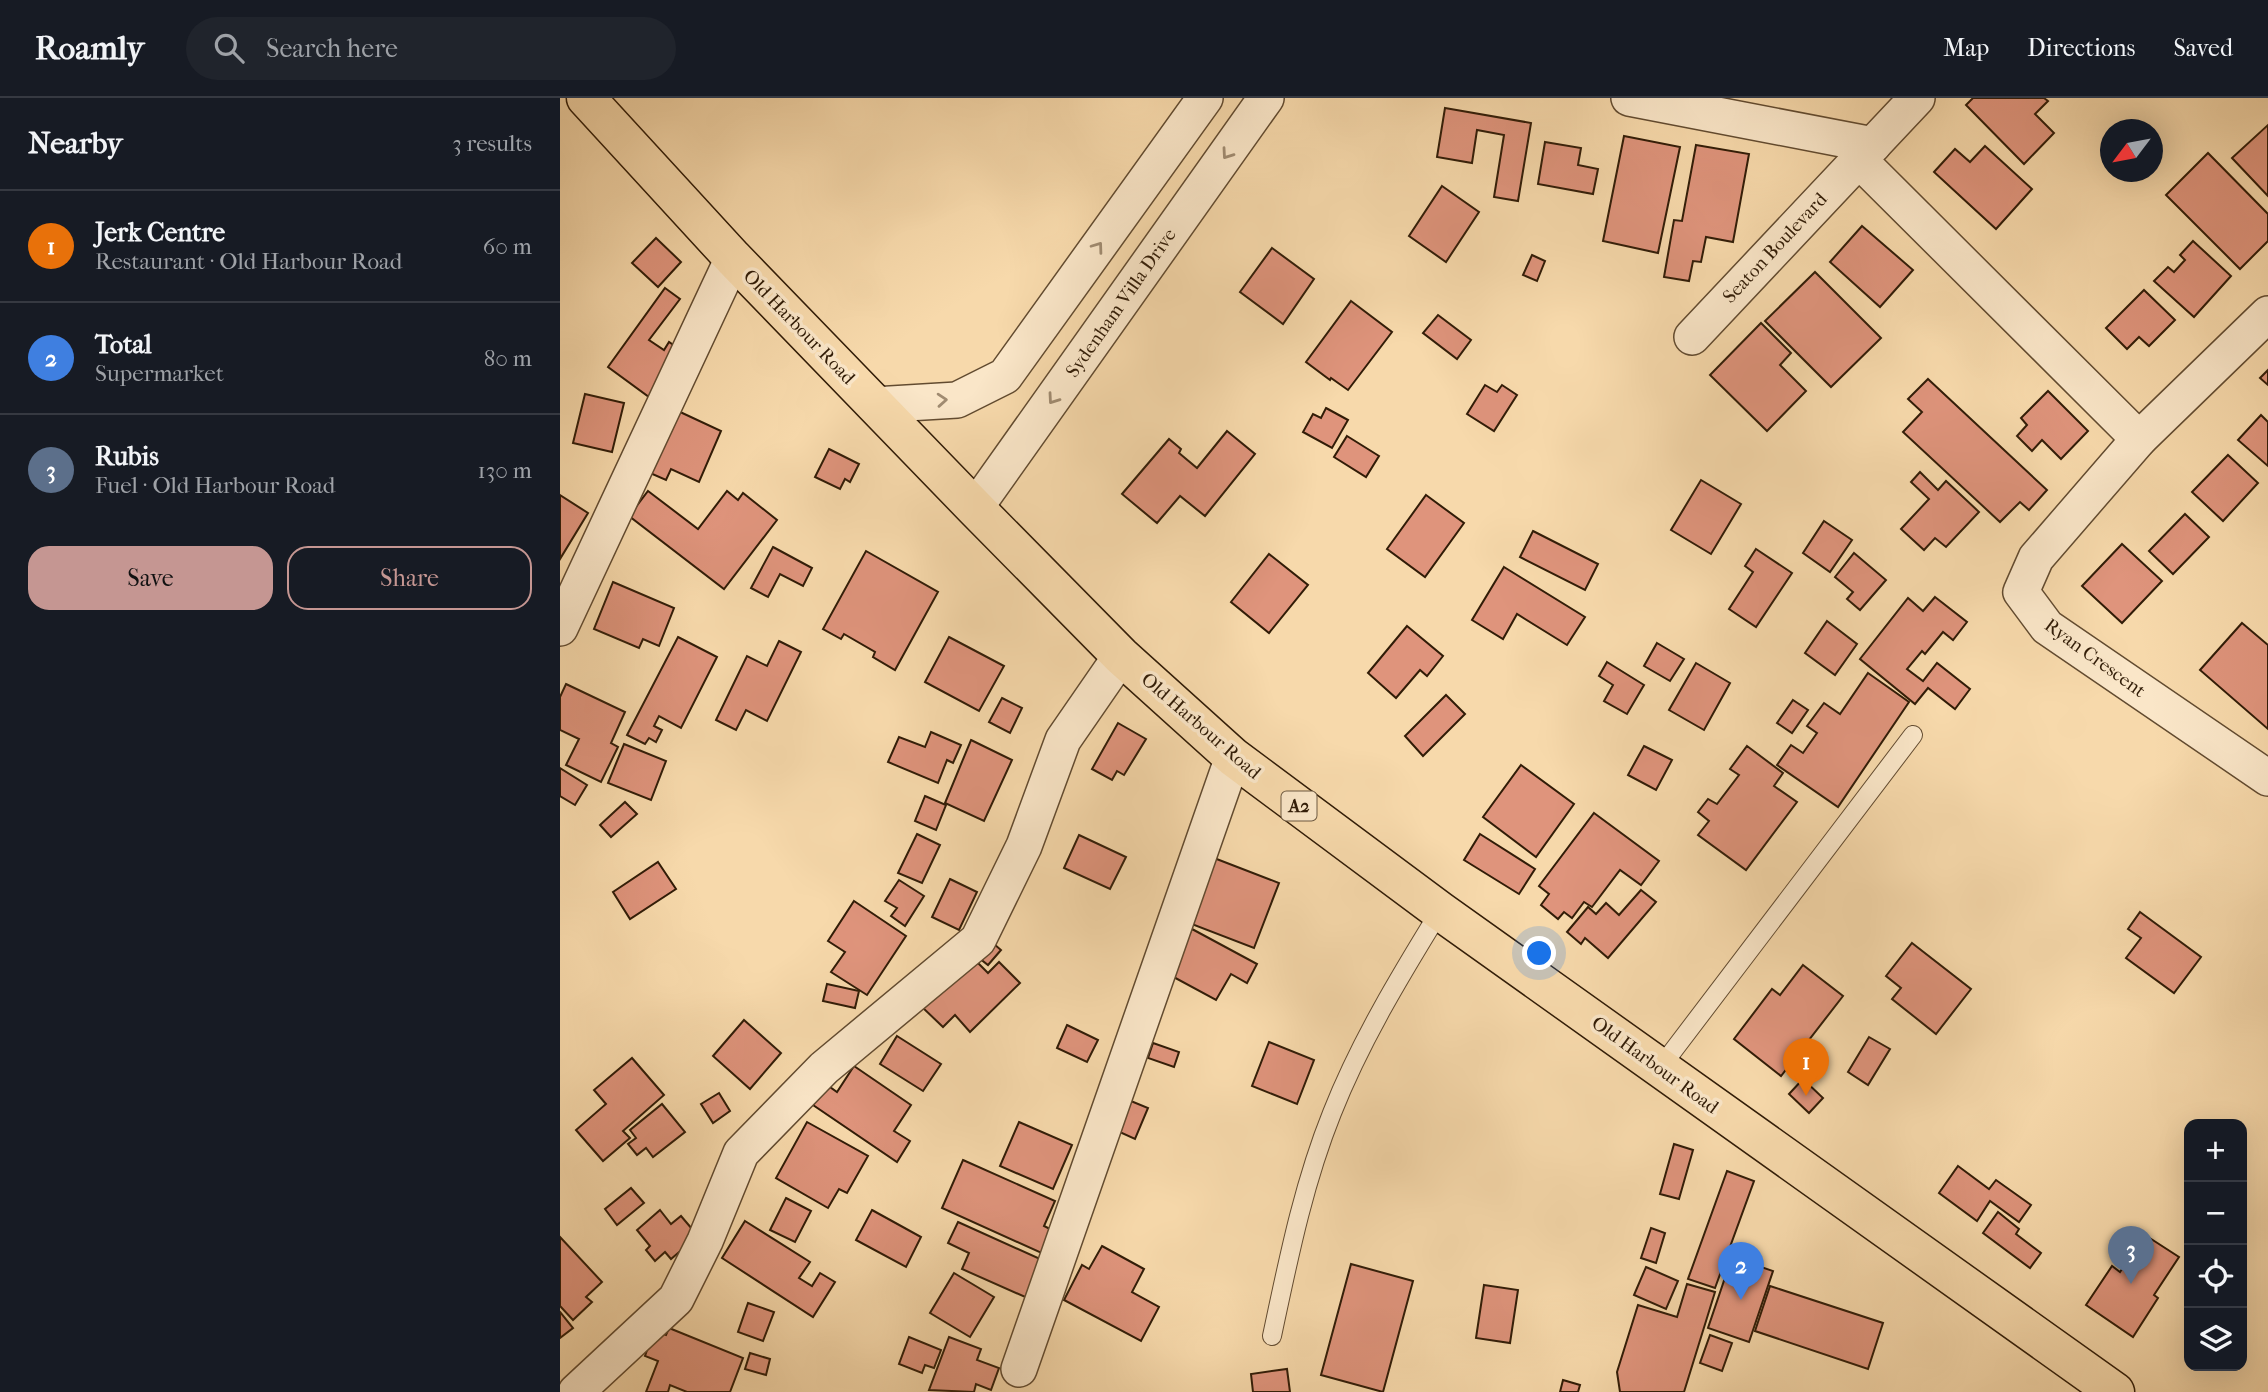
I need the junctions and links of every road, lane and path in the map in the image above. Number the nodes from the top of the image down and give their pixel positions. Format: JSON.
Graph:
{"nodes":[{"id":1,"x":586,"y":98,"type":"edge"},
{"id":2,"x":1205,"y":98,"type":"edge"},
{"id":3,"x":1266,"y":98,"type":"edge"},
{"id":4,"x":1629,"y":98,"type":"edge"},
{"id":5,"x":1917,"y":98,"type":"edge"},
{"id":6,"x":1865,"y":152,"type":"junction"},
{"id":7,"x":733,"y":258,"type":"junction"},
{"id":8,"x":2268,"y":314,"type":"edge"},
{"id":9,"x":1692,"y":337,"type":"dead end"},
{"id":10,"x":874,"y":405,"type":"junction"},
{"id":11,"x":2139,"y":439,"type":"junction"},
{"id":12,"x":975,"y":508,"type":"junction"},
{"id":13,"x":560,"y":628,"type":"edge"},
{"id":14,"x":1121,"y":656,"type":"junction"},
{"id":15,"x":1913,"y":735,"type":"dead end"},
{"id":16,"x":1233,"y":757,"type":"junction"},
{"id":17,"x":2268,"y":778,"type":"edge"},
{"id":18,"x":1440,"y":911,"type":"junction"},
{"id":19,"x":1660,"y":1068,"type":"junction"},
{"id":20,"x":1272,"y":1336,"type":"dead end"},
{"id":21,"x":1020,"y":1369,"type":"dead end"},
{"id":22,"x":576,"y":1392,"type":"edge"},
{"id":23,"x":2115,"y":1392,"type":"edge"}],
"edges":[{"from":1,"to":7,"type":"main road","name":"Old Harbour Road","number":"A2"},
{"from":10,"to":2,"type":"street","one_way":true},
{"from":3,"to":12,"type":"street","name":"Sydenham Villa Drive","one_way":true},
{"from":4,"to":6,"type":"street"},
{"from":5,"to":6,"type":"street","name":"Seaton Boulevard"},
{"from":6,"to":9,"type":"street","name":"Seaton Boulevard"},
{"from":6,"to":11,"type":"street"},
{"from":7,"to":10,"type":"main road","name":"Old Harbour Road","number":"A2"},
{"from":7,"to":13,"type":"street"},
{"from":8,"to":11,"type":"street","name":"Ryan Crescent"},
{"from":10,"to":12,"type":"main road","name":"Old Harbour Road","number":"A2"},
{"from":11,"to":17,"type":"street","name":"Ryan Crescent"},
{"from":12,"to":14,"type":"main road","name":"Old Harbour Road","number":"A2"},
{"from":14,"to":16,"type":"main road","name":"Old Harbour Road","number":"A2"},
{"from":14,"to":22,"type":"street"},
{"from":15,"to":19,"type":"lane"},
{"from":16,"to":18,"type":"main road","name":"Old Harbour Road","number":"A2"},
{"from":16,"to":21,"type":"street"},
{"from":18,"to":19,"type":"main road","name":"Old Harbour Road","number":"A2"},
{"from":18,"to":20,"type":"lane"},
{"from":19,"to":23,"type":"main road","name":"Old Harbour Road","number":"A2"}]}
